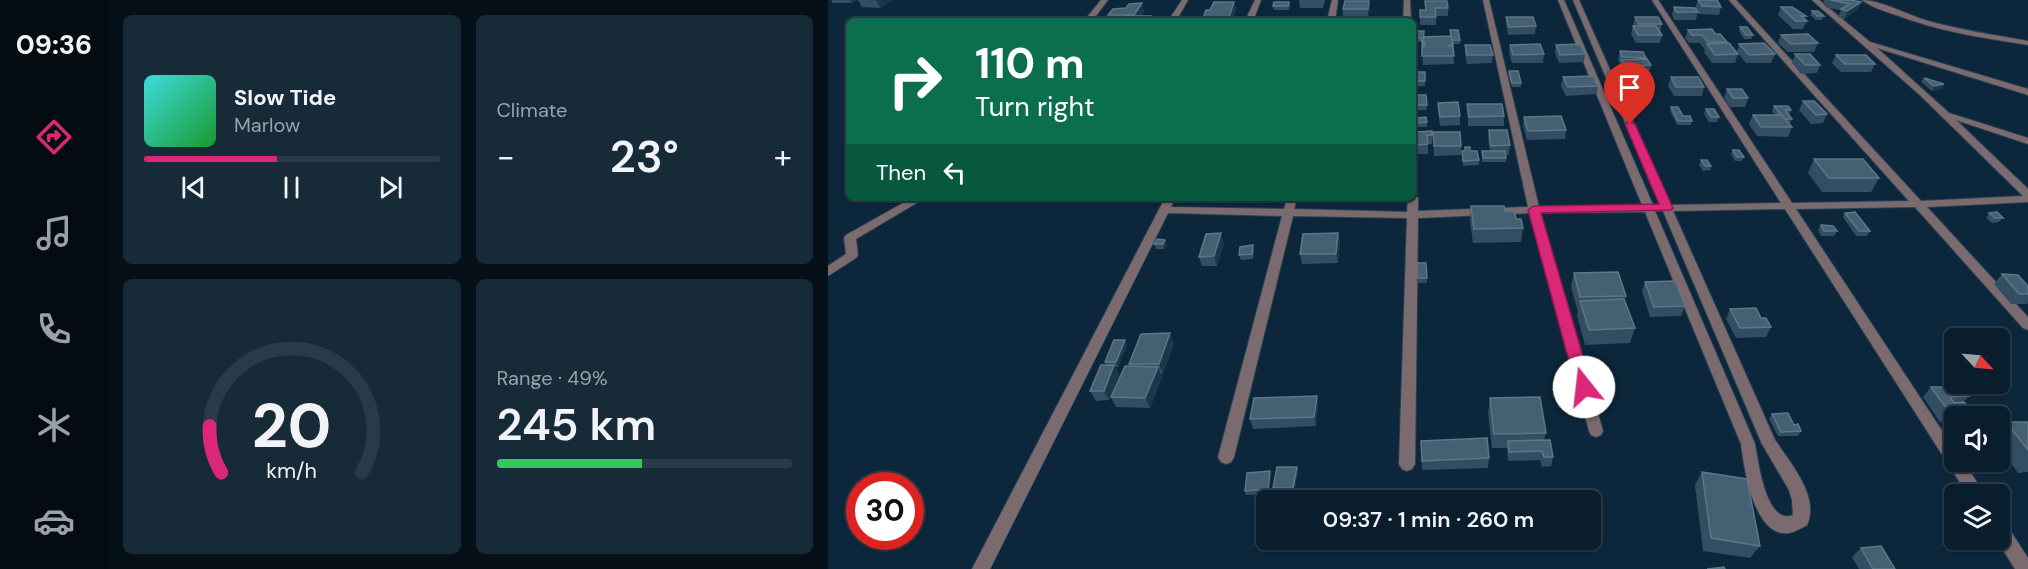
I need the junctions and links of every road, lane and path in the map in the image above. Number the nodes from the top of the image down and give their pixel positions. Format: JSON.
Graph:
{"nodes":[{"id":1,"x":1105,"y":0,"type":"edge"},
{"id":2,"x":1185,"y":0,"type":"edge"},
{"id":3,"x":1258,"y":0,"type":"edge"},
{"id":4,"x":1335,"y":0,"type":"edge"},
{"id":5,"x":1407,"y":0,"type":"edge"},
{"id":6,"x":1486,"y":0,"type":"edge"},
{"id":7,"x":1561,"y":0,"type":"edge"},
{"id":8,"x":1576,"y":0,"type":"edge"},
{"id":9,"x":1655,"y":0,"type":"edge"},
{"id":10,"x":1732,"y":0,"type":"edge"},
{"id":11,"x":1815,"y":0,"type":"edge"},
{"id":12,"x":1865,"y":0,"type":"edge"},
{"id":13,"x":1090,"y":18,"type":"edge"},
{"id":14,"x":1174,"y":18,"type":"edge"},
{"id":15,"x":1250,"y":18,"type":"edge"},
{"id":16,"x":1332,"y":18,"type":"edge"},
{"id":17,"x":1407,"y":18,"type":"edge"},
{"id":18,"x":1867,"y":42,"type":"junction"},
{"id":19,"x":2028,"y":43,"type":"edge"},
{"id":20,"x":2028,"y":92,"type":"edge"},
{"id":21,"x":1947,"y":113,"type":"junction"},
{"id":22,"x":2028,"y":141,"type":"edge"},
{"id":23,"x":2028,"y":197,"type":"edge"},
{"id":24,"x":915,"y":201,"type":"edge"},
{"id":25,"x":1291,"y":201,"type":"edge"},
{"id":26,"x":1413,"y":201,"type":"edge"},
{"id":27,"x":1167,"y":204,"type":"edge"},
{"id":28,"x":1920,"y":204,"type":"junction"},
{"id":29,"x":1788,"y":206,"type":"junction"},
{"id":30,"x":1649,"y":208,"type":"junction"},
{"id":31,"x":1667,"y":208,"type":"junction"},
{"id":32,"x":1534,"y":210,"type":"junction"},
{"id":33,"x":1289,"y":213,"type":"junction"},
{"id":34,"x":1413,"y":215,"type":"junction"},
{"id":35,"x":828,"y":272,"type":"edge"},
{"id":36,"x":2028,"y":325,"type":"edge"},
{"id":37,"x":1753,"y":406,"type":"junction"},
{"id":38,"x":1732,"y":407,"type":"junction"},
{"id":39,"x":1596,"y":431,"type":"dead end"},
{"id":40,"x":1748,"y":444,"type":"junction"},
{"id":41,"x":1769,"y":444,"type":"junction"},
{"id":42,"x":1944,"y":444,"type":"edge"},
{"id":43,"x":1226,"y":457,"type":"dead end"},
{"id":44,"x":1407,"y":464,"type":"dead end"},
{"id":45,"x":2010,"y":546,"type":"edge"},
{"id":46,"x":981,"y":569,"type":"edge"},
{"id":47,"x":2025,"y":569,"type":"edge"}],
"edges":[{"from":1,"to":13,"type":"street"},
{"from":2,"to":14,"type":"street"},
{"from":3,"to":15,"type":"street"},
{"from":4,"to":16,"type":"street"},
{"from":5,"to":17,"type":"street"},
{"from":6,"to":32,"type":"street"},
{"from":7,"to":30,"type":"street"},
{"from":8,"to":31,"type":"street"},
{"from":9,"to":29,"type":"street"},
{"from":10,"to":28,"type":"street"},
{"from":11,"to":18,"type":"street"},
{"from":12,"to":19,"type":"street"},
{"from":18,"to":20,"type":"street"},
{"from":18,"to":21,"type":"street"},
{"from":21,"to":22,"type":"street"},
{"from":21,"to":23,"type":"street"},
{"from":23,"to":28,"type":"street"},
{"from":24,"to":35,"type":"street"},
{"from":25,"to":33,"type":"street"},
{"from":26,"to":34,"type":"street"},
{"from":27,"to":33,"type":"street"},
{"from":27,"to":46,"type":"street"},
{"from":28,"to":29,"type":"street"},
{"from":28,"to":36,"type":"street"},
{"from":29,"to":31,"type":"street"},
{"from":29,"to":42,"type":"street"},
{"from":30,"to":31,"type":"street"},
{"from":30,"to":32,"type":"street"},
{"from":30,"to":38,"type":"street"},
{"from":31,"to":37,"type":"street"},
{"from":32,"to":34,"type":"street"},
{"from":32,"to":39,"type":"street"},
{"from":33,"to":34,"type":"street"},
{"from":33,"to":43,"type":"street"},
{"from":34,"to":44,"type":"street"},
{"from":37,"to":38,"type":"street"},
{"from":37,"to":41,"type":"street"},
{"from":38,"to":40,"type":"street"},
{"from":40,"to":41,"type":"street"},
{"from":40,"to":41,"type":"street"},
{"from":45,"to":47,"type":"street"}]}
